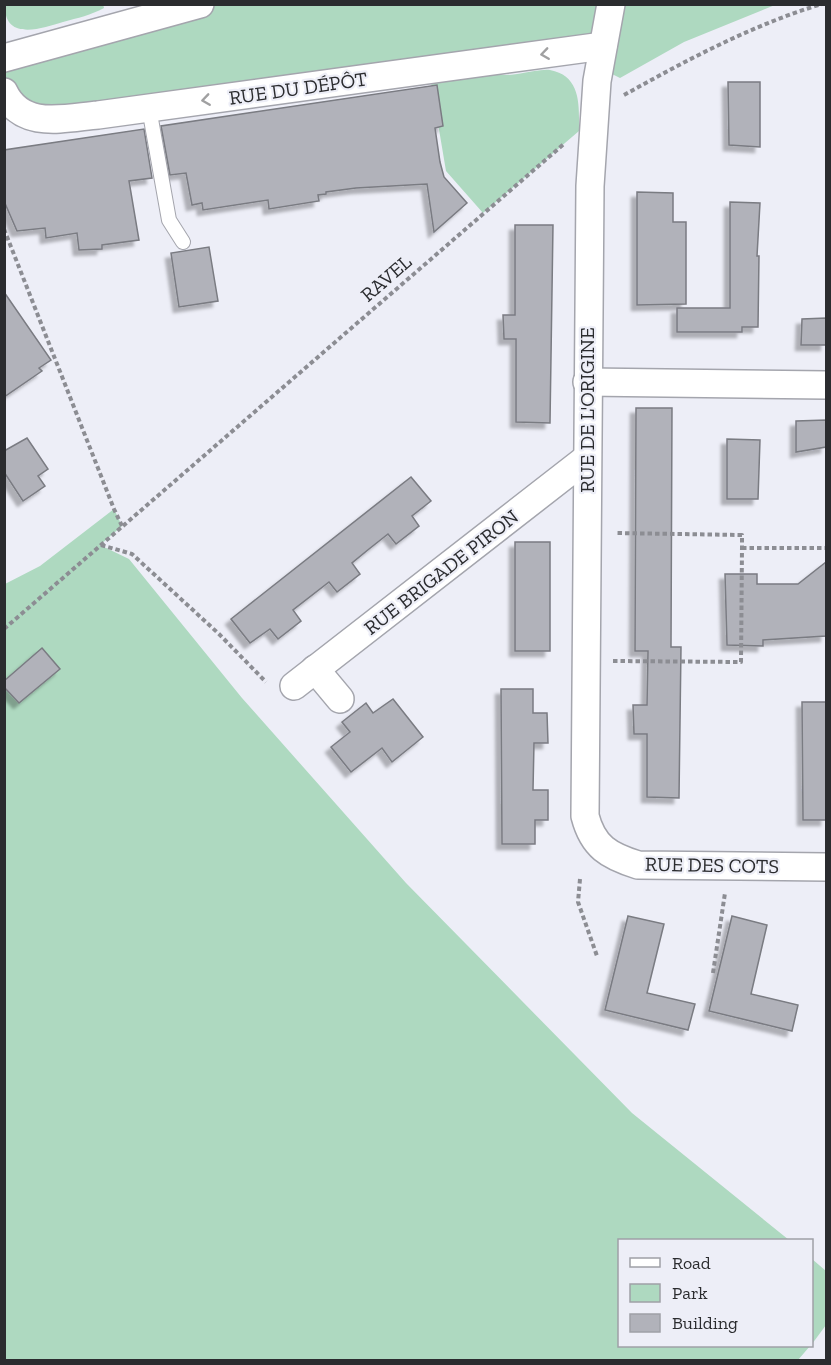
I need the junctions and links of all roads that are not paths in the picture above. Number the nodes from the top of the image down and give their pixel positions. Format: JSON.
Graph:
{"nodes":[{"id":1,"x":201,"y":4,"type":"edge"},
{"id":2,"x":611,"y":4,"type":"edge"},
{"id":3,"x":603,"y":46,"type":"junction"},
{"id":4,"x":4,"y":58,"type":"edge"},
{"id":5,"x":4,"y":92,"type":"edge"},
{"id":6,"x":149,"y":108,"type":"junction"},
{"id":7,"x":183,"y":242,"type":"dead end"},
{"id":8,"x":587,"y":382,"type":"junction"},
{"id":9,"x":826,"y":385,"type":"edge"},
{"id":10,"x":587,"y":458,"type":"junction"},
{"id":11,"x":339,"y":699,"type":"dead end"},
{"id":12,"x":585,"y":816,"type":"joint"},
{"id":13,"x":826,"y":867,"type":"edge"}],
"edges":[{"from":1,"to":4,"type":"street"},
{"from":2,"to":3,"type":"street","name":"RUE DE L'ORIGINE"},
{"from":3,"to":6,"type":"street","name":"RUE DU DÉPÔT","one_way":true},
{"from":3,"to":8,"type":"street","name":"RUE DE L'ORIGINE"},
{"from":5,"to":6,"type":"street","name":"RUE DU DÉPÔT"},
{"from":6,"to":7,"type":"lane"},
{"from":8,"to":9,"type":"street"},
{"from":8,"to":10,"type":"street","name":"RUE DE L'ORIGINE"},
{"from":10,"to":11,"type":"street","name":"RUE BRIGADE PIRON"},
{"from":10,"to":12,"type":"street","name":"RUE DE L'ORIGINE"},
{"from":12,"to":13,"type":"street","name":"RUE DES COTS"}]}
